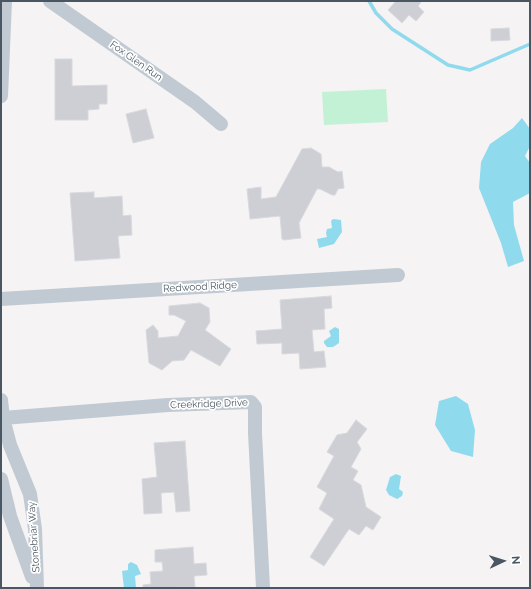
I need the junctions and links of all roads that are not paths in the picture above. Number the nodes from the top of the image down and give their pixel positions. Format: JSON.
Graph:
{"nodes":[{"id":1,"x":5,"y":1,"type":"edge"},
{"id":2,"x":50,"y":1,"type":"edge"},
{"id":3,"x":1,"y":96,"type":"edge"},
{"id":4,"x":221,"y":124,"type":"dead end"},
{"id":5,"x":398,"y":275,"type":"dead end"},
{"id":6,"x":1,"y":299,"type":"edge"},
{"id":7,"x":1,"y":400,"type":"edge"},
{"id":8,"x":2,"y":422,"type":"edge"},
{"id":9,"x":1,"y":479,"type":"edge"},
{"id":10,"x":36,"y":588,"type":"edge"},
{"id":11,"x":263,"y":588,"type":"edge"}],
"edges":[{"from":1,"to":3,"type":"street"},
{"from":2,"to":4,"type":"street","name":"Fox Glen Run"},
{"from":5,"to":6,"type":"street","name":"Redwood Ridge"},
{"from":7,"to":8,"type":"street","name":"Stonebriar Way"},
{"from":8,"to":10,"type":"street","name":"Stonebriar Way"},
{"from":8,"to":11,"type":"street","name":"Creekridge Drive"},
{"from":9,"to":10,"type":"street","name":"Stonebriar Way"}]}
